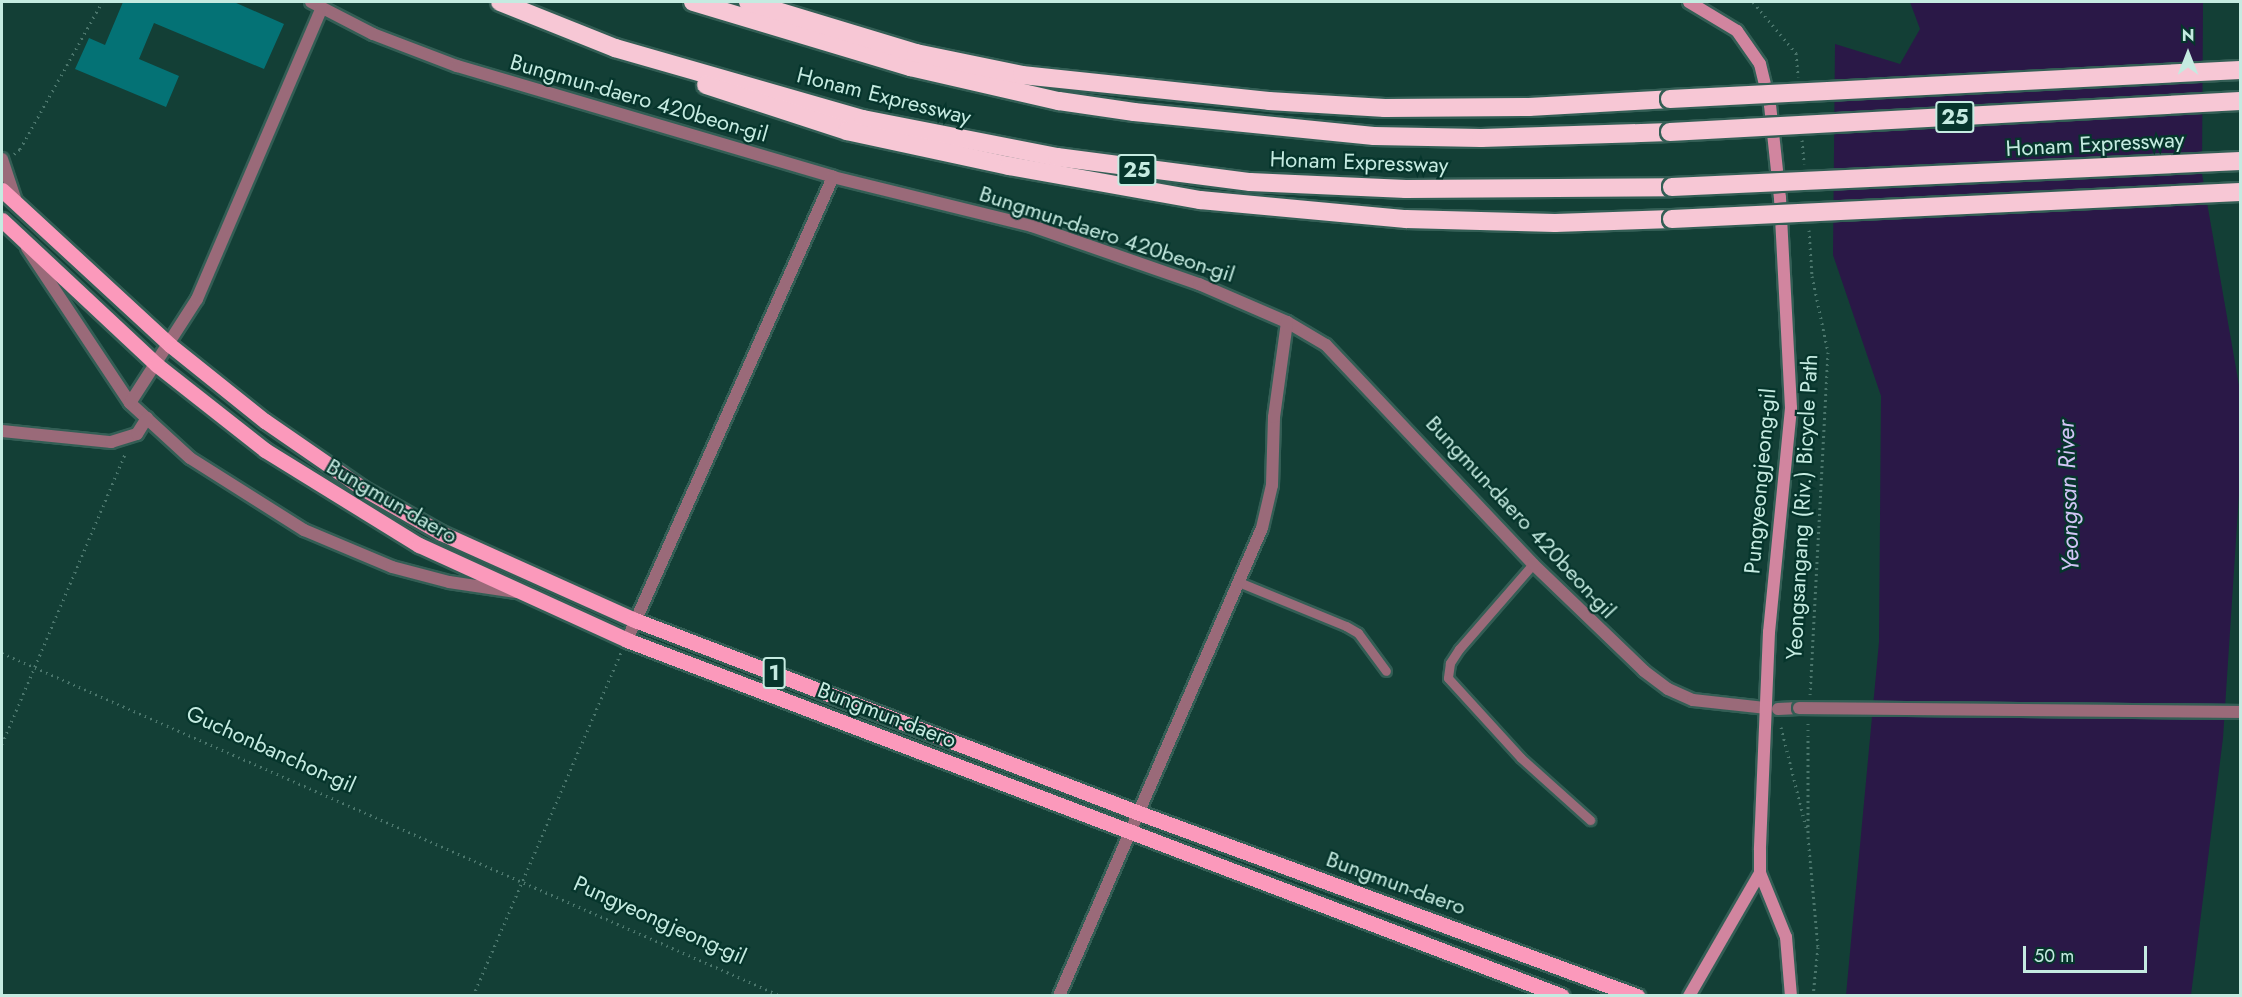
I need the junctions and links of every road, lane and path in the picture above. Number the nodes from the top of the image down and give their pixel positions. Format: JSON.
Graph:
{"nodes":[{"id":1,"x":102,"y":2,"type":"edge"},
{"id":2,"x":500,"y":2,"type":"edge"},
{"id":3,"x":693,"y":2,"type":"edge"},
{"id":4,"x":748,"y":2,"type":"edge"},
{"id":5,"x":1689,"y":2,"type":"edge"},
{"id":6,"x":1753,"y":2,"type":"edge"},
{"id":7,"x":316,"y":5,"type":"edge"},
{"id":8,"x":615,"y":48,"type":"junction"},
{"id":9,"x":2241,"y":70,"type":"edge"},
{"id":10,"x":1798,"y":88,"type":"dead end"},
{"id":11,"x":2241,"y":101,"type":"edge"},
{"id":12,"x":1802,"y":135,"type":"dead end"},
{"id":13,"x":2,"y":161,"type":"edge"},
{"id":14,"x":2241,"y":161,"type":"edge"},
{"id":15,"x":1804,"y":170,"type":"dead end"},
{"id":16,"x":833,"y":177,"type":"junction"},
{"id":17,"x":2,"y":190,"type":"edge"},
{"id":18,"x":2241,"y":192,"type":"edge"},
{"id":19,"x":18,"y":205,"type":"junction"},
{"id":20,"x":2,"y":220,"type":"edge"},
{"id":21,"x":1809,"y":229,"type":"dead end"},
{"id":22,"x":20,"y":237,"type":"junction"},
{"id":23,"x":1287,"y":322,"type":"junction"},
{"id":24,"x":170,"y":345,"type":"junction"},
{"id":25,"x":157,"y":365,"type":"junction"},
{"id":26,"x":130,"y":403,"type":"junction"},
{"id":27,"x":147,"y":418,"type":"junction"},
{"id":28,"x":2,"y":431,"type":"edge"},
{"id":29,"x":129,"y":438,"type":"junction"},
{"id":30,"x":1533,"y":564,"type":"junction"},
{"id":31,"x":1240,"y":583,"type":"junction"},
{"id":32,"x":517,"y":592,"type":"junction"},
{"id":33,"x":635,"y":620,"type":"junction"},
{"id":34,"x":627,"y":640,"type":"junction"},
{"id":35,"x":2,"y":653,"type":"edge"},
{"id":36,"x":35,"y":668,"type":"junction"},
{"id":37,"x":1386,"y":671,"type":"dead end"},
{"id":38,"x":1804,"y":707,"type":"junction"},
{"id":39,"x":1765,"y":708,"type":"junction"},
{"id":40,"x":1778,"y":709,"type":"joint"},
{"id":41,"x":2241,"y":712,"type":"edge"},
{"id":42,"x":1808,"y":718,"type":"dead end"},
{"id":43,"x":2,"y":744,"type":"edge"},
{"id":44,"x":1139,"y":813,"type":"junction"},
{"id":45,"x":1590,"y":820,"type":"dead end"},
{"id":46,"x":1131,"y":832,"type":"junction"},
{"id":47,"x":1808,"y":837,"type":"junction"},
{"id":48,"x":1760,"y":873,"type":"junction"},
{"id":49,"x":522,"y":883,"type":"junction"},
{"id":50,"x":1540,"y":991,"type":"edge"},
{"id":51,"x":473,"y":996,"type":"edge"},
{"id":52,"x":781,"y":996,"type":"edge"},
{"id":53,"x":1059,"y":996,"type":"edge"},
{"id":54,"x":1562,"y":996,"type":"edge"},
{"id":55,"x":1637,"y":996,"type":"edge"},
{"id":56,"x":1689,"y":996,"type":"edge"},
{"id":57,"x":1791,"y":996,"type":"edge"},
{"id":58,"x":1814,"y":996,"type":"edge"}],
"edges":[{"from":1,"to":13,"type":"path"},
{"from":2,"to":8,"type":"highway","name":"Honam Expressway","number":"25"},
{"from":3,"to":11,"type":"highway","name":"Honam Expressway","number":"25","bridge":true},
{"from":4,"to":9,"type":"highway","bridge":true},
{"from":5,"to":39,"type":"street","name":"Pungyeongjeong-gil"},
{"from":6,"to":10,"type":"path"},
{"from":7,"to":16,"type":"street","name":"Bungmun-daero 420beon-gil"},
{"from":7,"to":24,"type":"street"},
{"from":8,"to":14,"type":"highway","name":"Honam Expressway","number":"25","bridge":true},
{"from":8,"to":18,"type":"highway","bridge":true},
{"from":12,"to":15,"type":"path"},
{"from":13,"to":19,"type":"street","name":"Bungmun-daero"},
{"from":16,"to":23,"type":"street","name":"Bungmun-daero 420beon-gil"},
{"from":16,"to":33,"type":"street"},
{"from":17,"to":19,"type":"main road","name":"Bungmun-daero","number":"1"},
{"from":19,"to":24,"type":"main road","name":"Bungmun-daero","number":"1"},
{"from":20,"to":22,"type":"main road","name":"Bungmun-daero","number":"1"},
{"from":21,"to":38,"type":"path","name":"Yeongsangang (Riv.) Bicycle Path"},
{"from":22,"to":25,"type":"main road","name":"Bungmun-daero","number":"1"},
{"from":22,"to":26,"type":"street"},
{"from":23,"to":30,"type":"street","name":"Bungmun-daero 420beon-gil"},
{"from":23,"to":31,"type":"street"},
{"from":24,"to":25,"type":"street"},
{"from":24,"to":33,"type":"main road","name":"Bungmun-daero","number":"1"},
{"from":25,"to":26,"type":"street"},
{"from":25,"to":32,"type":"main road","name":"Bungmun-daero","number":"1"},
{"from":26,"to":27,"type":"street"},
{"from":27,"to":29,"type":"street"},
{"from":27,"to":32,"type":"street"},
{"from":28,"to":29,"type":"street"},
{"from":29,"to":36,"type":"path"},
{"from":30,"to":39,"type":"street","name":"Bungmun-daero 420beon-gil"},
{"from":30,"to":45,"type":"lane"},
{"from":31,"to":37,"type":"lane"},
{"from":31,"to":44,"type":"street"},
{"from":32,"to":34,"type":"main road","name":"Bungmun-daero","number":"1"},
{"from":33,"to":34,"type":"street"},
{"from":33,"to":44,"type":"main road","name":"Bungmun-daero","number":"1"},
{"from":34,"to":46,"type":"main road","name":"Bungmun-daero","number":"1"},
{"from":34,"to":49,"type":"path"},
{"from":35,"to":36,"type":"path","name":"Guchonbanchon-gil"},
{"from":36,"to":43,"type":"path"},
{"from":36,"to":49,"type":"path","name":"Guchonbanchon-gil"},
{"from":38,"to":40,"type":"street"},
{"from":38,"to":41,"type":"street","bridge":true},
{"from":39,"to":48,"type":"street","name":"Pungyeongjeong-gil"},
{"from":40,"to":47,"type":"path"},
{"from":42,"to":47,"type":"path"},
{"from":44,"to":46,"type":"street"},
{"from":44,"to":55,"type":"main road","name":"Bungmun-daero","number":"1"},
{"from":46,"to":50,"type":"main road","name":"Bungmun-daero","number":"1"},
{"from":46,"to":53,"type":"street"},
{"from":47,"to":58,"type":"path"},
{"from":48,"to":56,"type":"street"},
{"from":48,"to":57,"type":"street","name":"Pungyeongjeong-gil"},
{"from":49,"to":51,"type":"path"},
{"from":49,"to":52,"type":"path","name":"Pungyeongjeong-gil"},
{"from":50,"to":54,"type":"main road","name":"Bungmun-daero","number":"1"}]}
